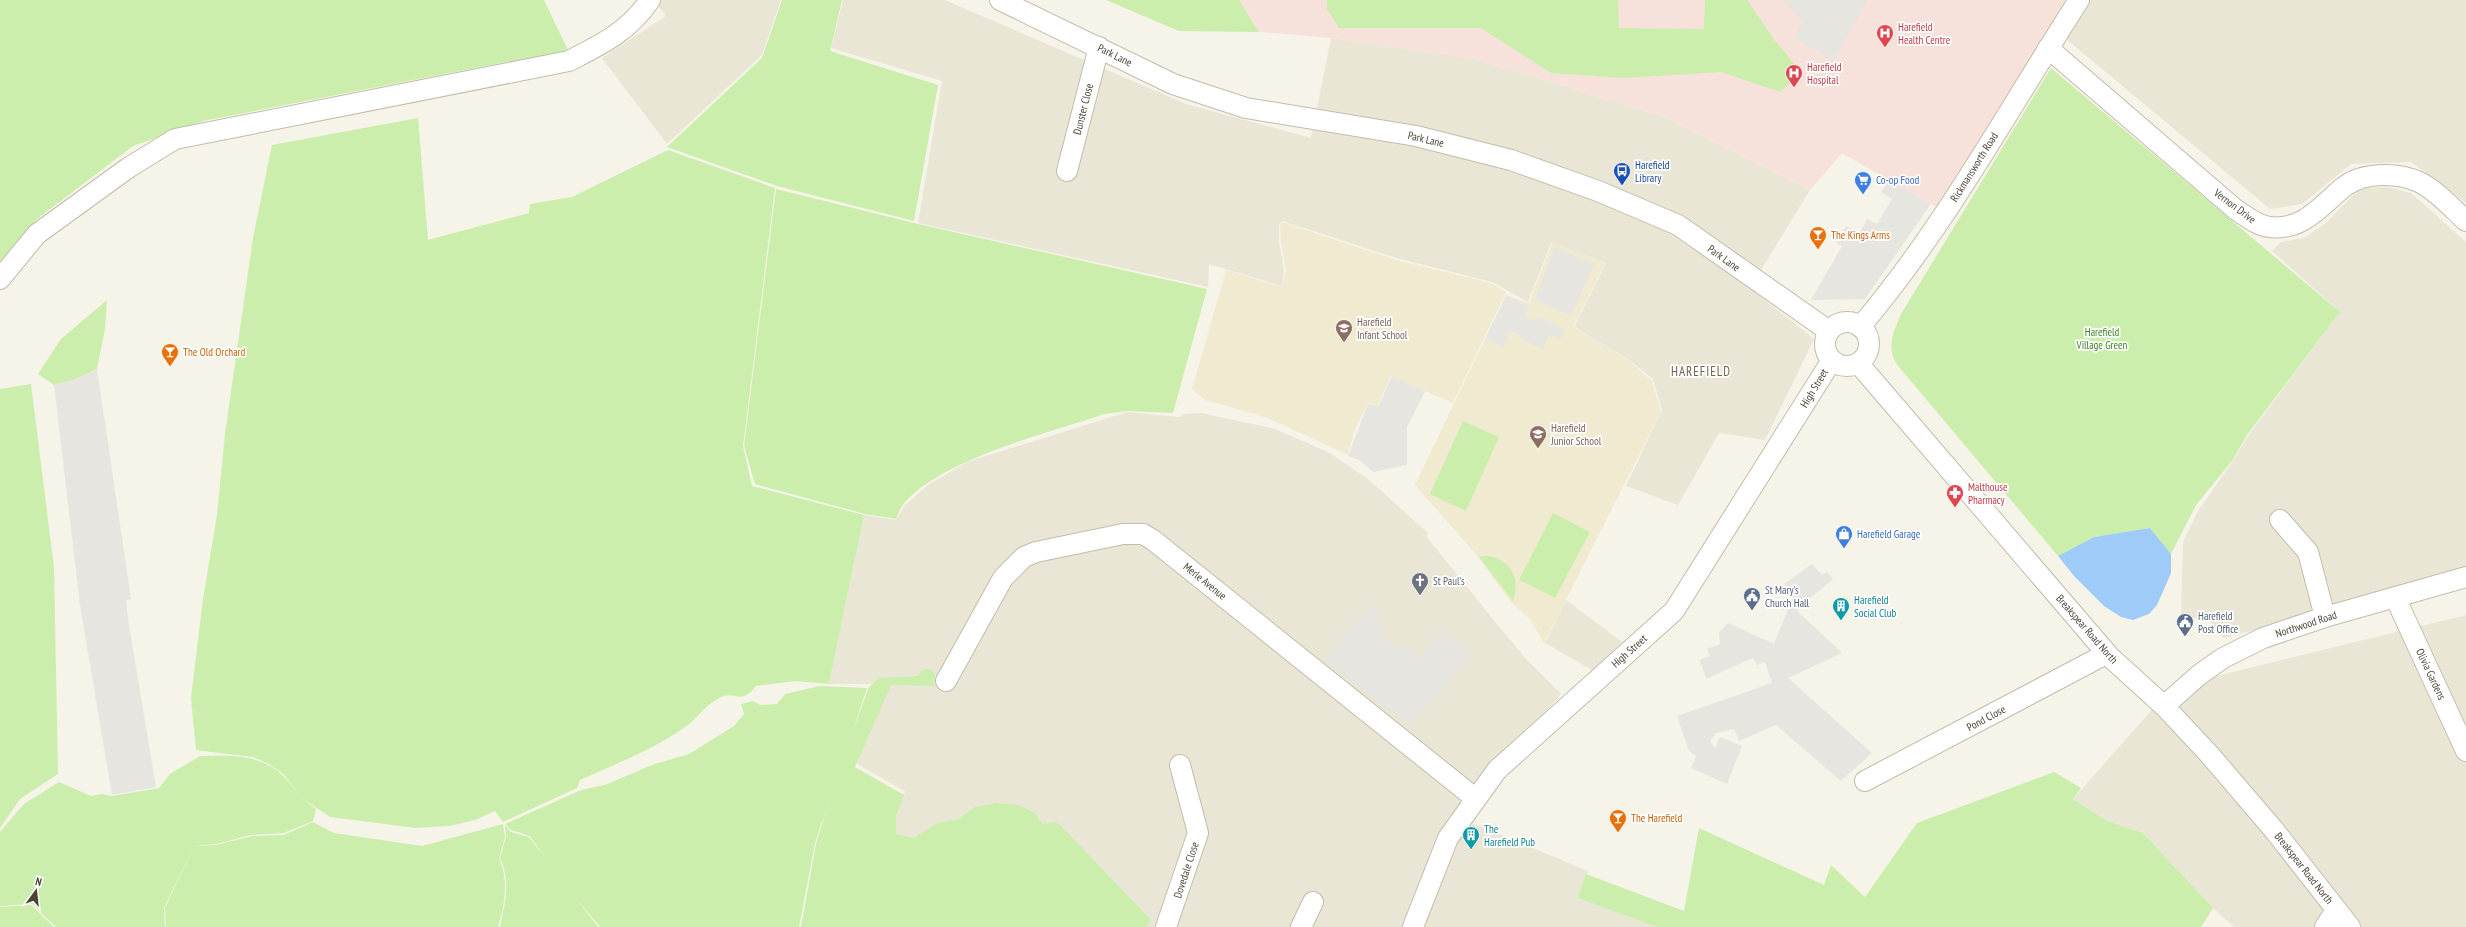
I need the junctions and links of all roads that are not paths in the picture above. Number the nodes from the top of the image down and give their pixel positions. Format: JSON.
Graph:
{"nodes":[{"id":1,"x":650,"y":0,"type":"edge"},
{"id":2,"x":1000,"y":0,"type":"edge"},
{"id":3,"x":2079,"y":0,"type":"edge"},
{"id":4,"x":1099,"y":47,"type":"junction"},
{"id":5,"x":2048,"y":48,"type":"junction"},
{"id":6,"x":1067,"y":171,"type":"dead end"},
{"id":7,"x":2466,"y":221,"type":"edge"},
{"id":8,"x":0,"y":279,"type":"edge"},
{"id":9,"x":1860,"y":327,"type":"junction"},
{"id":10,"x":1829,"y":331,"type":"junction"},
{"id":11,"x":1832,"y":360,"type":"junction"},
{"id":12,"x":1858,"y":363,"type":"junction"},
{"id":13,"x":2280,"y":520,"type":"dead end"},
{"id":14,"x":2466,"y":577,"type":"edge"},
{"id":15,"x":2395,"y":597,"type":"junction"},
{"id":16,"x":2325,"y":617,"type":"junction"},
{"id":17,"x":2106,"y":654,"type":"junction"},
{"id":18,"x":946,"y":681,"type":"dead end"},
{"id":19,"x":2164,"y":706,"type":"junction"},
{"id":20,"x":2466,"y":751,"type":"edge"},
{"id":21,"x":1180,"y":765,"type":"dead end"},
{"id":22,"x":1864,"y":781,"type":"dead end"},
{"id":23,"x":1476,"y":799,"type":"junction"},
{"id":24,"x":1313,"y":902,"type":"dead end"},
{"id":25,"x":2336,"y":910,"type":"junction"},
{"id":26,"x":1166,"y":927,"type":"edge"},
{"id":27,"x":1301,"y":927,"type":"edge"},
{"id":28,"x":1413,"y":927,"type":"edge"},
{"id":29,"x":2325,"y":927,"type":"edge"},
{"id":30,"x":2350,"y":927,"type":"edge"}],
"edges":[{"from":1,"to":8,"type":"street"},
{"from":2,"to":4,"type":"street","name":"Park Lane"},
{"from":3,"to":5,"type":"street","name":"Rickmansworth Road"},
{"from":4,"to":6,"type":"street","name":"Dunster Close"},
{"from":4,"to":10,"type":"street","name":"Park Lane"},
{"from":5,"to":7,"type":"street","name":"Vernon Drive"},
{"from":5,"to":9,"type":"street","name":"Rickmansworth Road"},
{"from":9,"to":10,"type":"street"},
{"from":9,"to":12,"type":"street"},
{"from":10,"to":11,"type":"street"},
{"from":11,"to":12,"type":"street"},
{"from":11,"to":23,"type":"street","name":"High Street"},
{"from":12,"to":17,"type":"street","name":"Breakspear Road North"},
{"from":13,"to":16,"type":"street"},
{"from":14,"to":15,"type":"street","name":"Northwood Road"},
{"from":15,"to":16,"type":"street","name":"Northwood Road"},
{"from":15,"to":20,"type":"street","name":"Olivia Gardens"},
{"from":16,"to":19,"type":"street","name":"Northwood Road"},
{"from":17,"to":19,"type":"street","name":"Breakspear Road North"},
{"from":17,"to":22,"type":"street","name":"Pond Close"},
{"from":18,"to":23,"type":"street","name":"Merle Avenue"},
{"from":19,"to":25,"type":"street","name":"Breakspear Road North"},
{"from":21,"to":26,"type":"street","name":"Dovedale Close"},
{"from":23,"to":28,"type":"street","name":"High Street"},
{"from":24,"to":27,"type":"street"},
{"from":25,"to":29,"type":"street"},
{"from":25,"to":30,"type":"street","name":"Breakspear Road North"}]}
